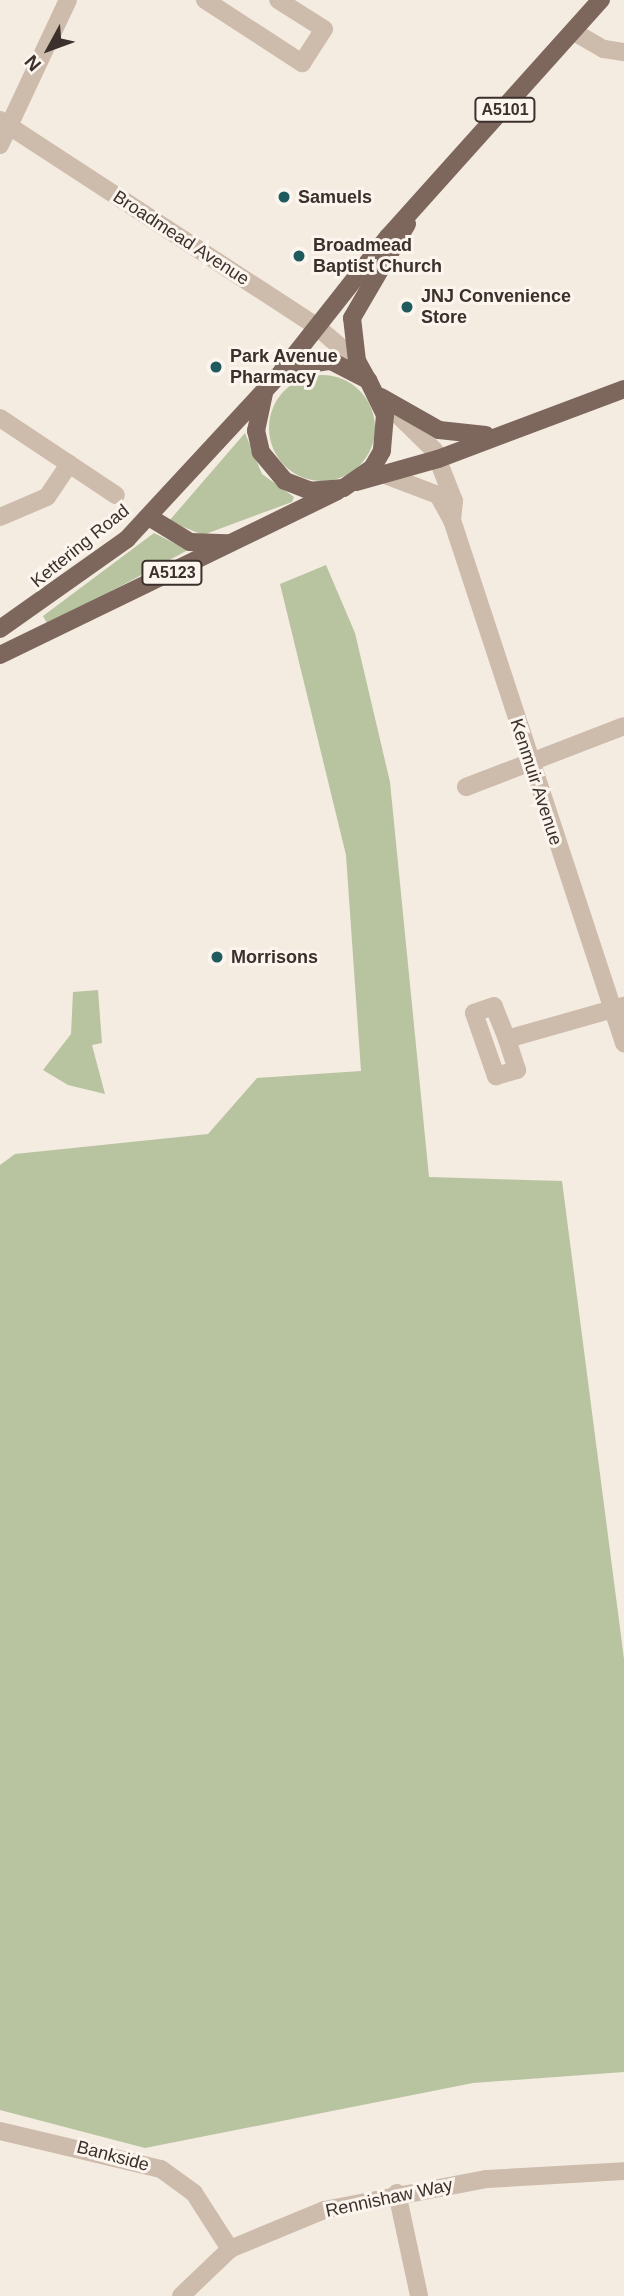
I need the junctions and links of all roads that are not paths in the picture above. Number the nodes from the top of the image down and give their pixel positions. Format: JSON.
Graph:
{"nodes":[{"id":1,"x":68,"y":0,"type":"edge"},
{"id":2,"x":205,"y":0,"type":"edge"},
{"id":3,"x":278,"y":0,"type":"edge"},
{"id":4,"x":601,"y":0,"type":"edge"},
{"id":5,"x":574,"y":32,"type":"junction"},
{"id":6,"x":624,"y":52,"type":"edge"},
{"id":7,"x":6,"y":124,"type":"edge"},
{"id":8,"x":0,"y":145,"type":"edge"},
{"id":9,"x":409,"y":221,"type":"junction"},
{"id":10,"x":316,"y":326,"type":"junction"},
{"id":11,"x":357,"y":362,"type":"junction"},
{"id":12,"x":278,"y":376,"type":"junction"},
{"id":13,"x":373,"y":387,"type":"junction"},
{"id":14,"x":624,"y":389,"type":"edge"},
{"id":15,"x":264,"y":392,"type":"junction"},
{"id":16,"x":392,"y":409,"type":"junction"},
{"id":17,"x":0,"y":418,"type":"edge"},
{"id":18,"x":504,"y":435,"type":"junction"},
{"id":19,"x":438,"y":459,"type":"junction"},
{"id":20,"x":69,"y":464,"type":"junction"},
{"id":21,"x":388,"y":475,"type":"junction"},
{"id":22,"x":349,"y":485,"type":"junction"},
{"id":23,"x":116,"y":495,"type":"dead end"},
{"id":24,"x":0,"y":517,"type":"edge"},
{"id":25,"x":149,"y":517,"type":"junction"},
{"id":26,"x":452,"y":520,"type":"junction"},
{"id":27,"x":234,"y":542,"type":"junction"},
{"id":28,"x":0,"y":629,"type":"edge"},
{"id":29,"x":0,"y":655,"type":"edge"},
{"id":30,"x":624,"y":726,"type":"edge"},
{"id":31,"x":529,"y":763,"type":"junction"},
{"id":32,"x":466,"y":787,"type":"dead end"},
{"id":33,"x":618,"y":1006,"type":"edge"},
{"id":34,"x":507,"y":1039,"type":"dead end"},
{"id":35,"x":624,"y":1043,"type":"edge"},
{"id":36,"x":0,"y":2131,"type":"edge"},
{"id":37,"x":624,"y":2171,"type":"edge"},
{"id":38,"x":397,"y":2193,"type":"junction"},
{"id":39,"x":230,"y":2249,"type":"junction"},
{"id":40,"x":181,"y":2296,"type":"edge"},
{"id":41,"x":419,"y":2296,"type":"edge"}],
"edges":[{"from":1,"to":7,"type":"street"},
{"from":2,"to":3,"type":"street"},
{"from":4,"to":5,"type":"main road","number":"A5101"},
{"from":5,"to":6,"type":"street"},
{"from":5,"to":9,"type":"main road","number":"A5101"},
{"from":7,"to":8,"type":"street"},
{"from":7,"to":10,"type":"street","name":"Broadmead Avenue"},
{"from":9,"to":10,"type":"main road","number":"A5101"},
{"from":9,"to":11,"type":"main road","number":"A5101"},
{"from":10,"to":11,"type":"street","name":"Broadmead Avenue"},
{"from":10,"to":12,"type":"main road","number":"A5101"},
{"from":11,"to":13,"type":"main road","number":"A5101"},
{"from":12,"to":13,"type":"main road"},
{"from":12,"to":15,"type":"main road"},
{"from":13,"to":16,"type":"main road","name":"Kettering Road","number":"A5123"},
{"from":13,"to":22,"type":"main road"},
{"from":14,"to":18,"type":"main road","name":"Kettering Road","number":"A5123"},
{"from":15,"to":22,"type":"main road"},
{"from":15,"to":25,"type":"main road","name":"Kettering Road","number":"A5123"},
{"from":16,"to":18,"type":"main road","name":"Kettering Road","number":"A5123"},
{"from":16,"to":19,"type":"street","name":"Kenmuir Avenue"},
{"from":17,"to":20,"type":"street"},
{"from":18,"to":19,"type":"main road","name":"Kettering Road","number":"A5123"},
{"from":19,"to":21,"type":"main road","name":"Kettering Road","number":"A5123"},
{"from":19,"to":26,"type":"street","name":"Kenmuir Avenue"},
{"from":20,"to":23,"type":"street"},
{"from":20,"to":24,"type":"street"},
{"from":21,"to":22,"type":"main road","name":"Kettering Road","number":"A5123"},
{"from":21,"to":26,"type":"street","name":"Kenmuir Avenue"},
{"from":22,"to":27,"type":"main road","name":"Kettering Road","number":"A5123"},
{"from":25,"to":27,"type":"main road","name":"Kettering Road"},
{"from":25,"to":28,"type":"main road","name":"Kettering Road","number":"A5123"},
{"from":26,"to":31,"type":"street","name":"Kenmuir Avenue"},
{"from":27,"to":29,"type":"main road","name":"Kettering Road","number":"A5123"},
{"from":30,"to":31,"type":"street"},
{"from":31,"to":32,"type":"street"},
{"from":31,"to":33,"type":"street","name":"Kenmuir Avenue"},
{"from":33,"to":34,"type":"street"},
{"from":33,"to":35,"type":"street","name":"Kenmuir Avenue"},
{"from":36,"to":39,"type":"street","name":"Bankside"},
{"from":37,"to":38,"type":"street","name":"Rennishaw Way"},
{"from":38,"to":39,"type":"street","name":"Rennishaw Way"},
{"from":38,"to":41,"type":"street"},
{"from":39,"to":40,"type":"street","name":"Rennishaw Way"}]}
